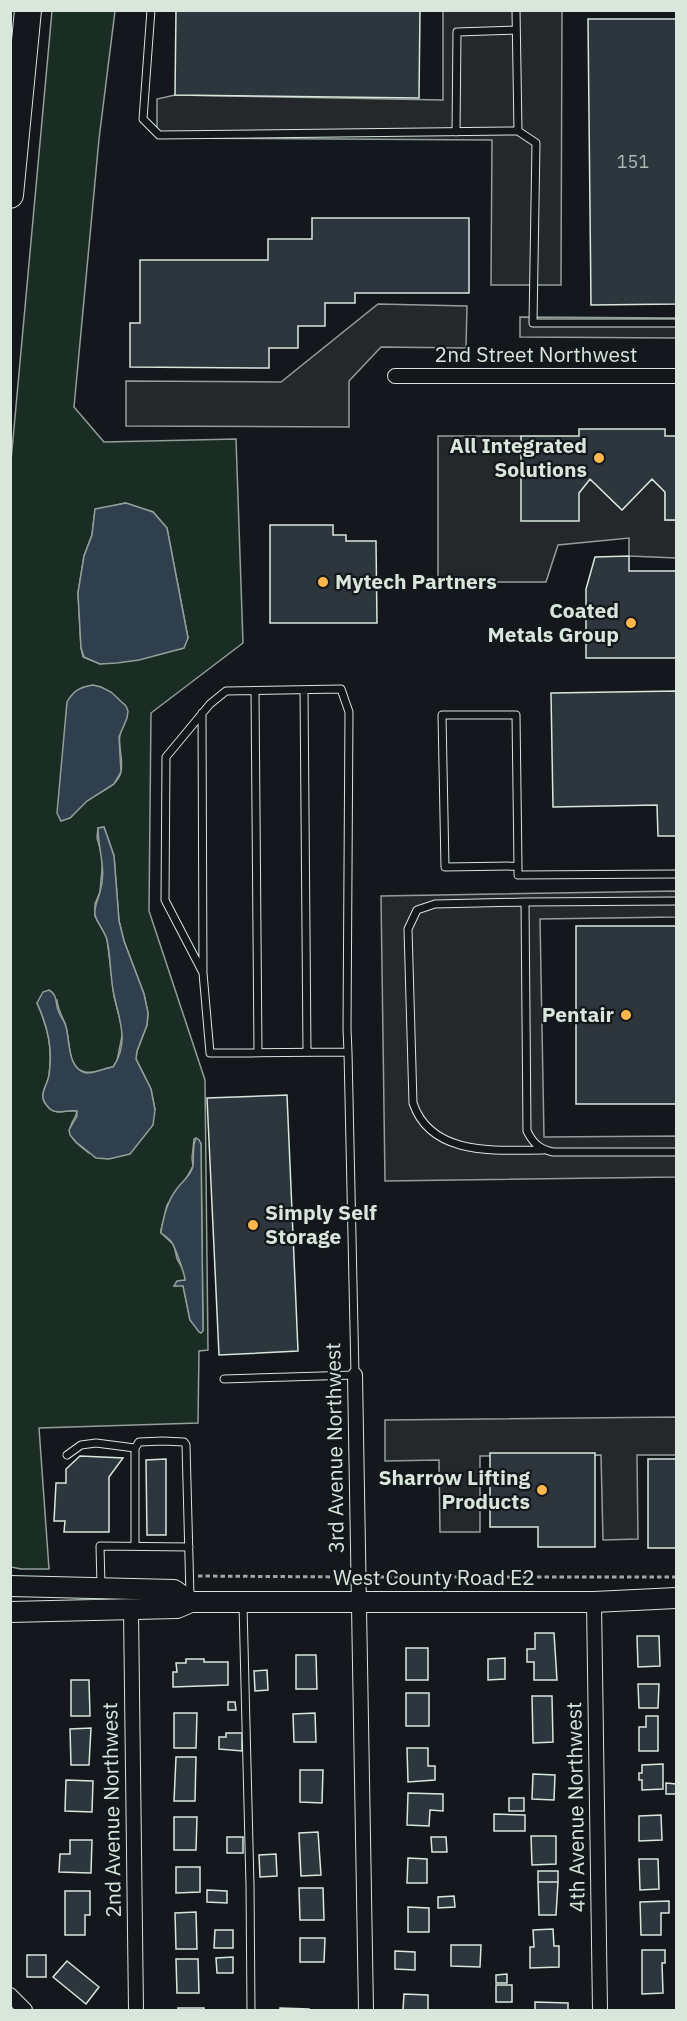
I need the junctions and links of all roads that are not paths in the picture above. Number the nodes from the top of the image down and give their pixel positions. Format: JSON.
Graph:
{"nodes":[{"id":1,"x":28,"y":10,"type":"edge"},
{"id":2,"x":151,"y":10,"type":"edge"},
{"id":3,"x":516,"y":10,"type":"edge"},
{"id":4,"x":516,"y":30,"type":"junction"},
{"id":5,"x":518,"y":131,"type":"junction"},
{"id":6,"x":456,"y":132,"type":"junction"},
{"id":7,"x":10,"y":195,"type":"edge"},
{"id":8,"x":676,"y":323,"type":"edge"},
{"id":9,"x":395,"y":376,"type":"dead end"},
{"id":10,"x":676,"y":376,"type":"edge"},
{"id":11,"x":304,"y":690,"type":"junction"},
{"id":12,"x":255,"y":691,"type":"junction"},
{"id":13,"x":202,"y":713,"type":"junction"},
{"id":14,"x":518,"y":866,"type":"junction"},
{"id":15,"x":676,"y":874,"type":"edge"},
{"id":16,"x":676,"y":901,"type":"edge"},
{"id":17,"x":525,"y":902,"type":"junction"},
{"id":18,"x":203,"y":973,"type":"junction"},
{"id":19,"x":307,"y":1052,"type":"junction"},
{"id":20,"x":348,"y":1052,"type":"junction"},
{"id":21,"x":258,"y":1053,"type":"junction"},
{"id":22,"x":544,"y":1150,"type":"junction"},
{"id":23,"x":676,"y":1152,"type":"edge"},
{"id":24,"x":355,"y":1375,"type":"junction"},
{"id":25,"x":225,"y":1379,"type":"dead end"},
{"id":26,"x":135,"y":1448,"type":"junction"},
{"id":27,"x":67,"y":1455,"type":"dead end"},
{"id":28,"x":135,"y":1546,"type":"junction"},
{"id":29,"x":189,"y":1547,"type":"junction"},
{"id":30,"x":10,"y":1586,"type":"edge"},
{"id":31,"x":101,"y":1589,"type":"junction"},
{"id":32,"x":676,"y":1598,"type":"edge"},
{"id":33,"x":191,"y":1602,"type":"junction"},
{"id":34,"x":243,"y":1602,"type":"junction"},
{"id":35,"x":360,"y":1602,"type":"junction"},
{"id":36,"x":594,"y":1602,"type":"junction"},
{"id":37,"x":131,"y":1610,"type":"junction"},
{"id":38,"x":10,"y":1612,"type":"edge"},
{"id":39,"x":10,"y":1995,"type":"edge"},
{"id":40,"x":25,"y":2010,"type":"edge"},
{"id":41,"x":136,"y":2010,"type":"edge"},
{"id":42,"x":251,"y":2010,"type":"edge"},
{"id":43,"x":366,"y":2010,"type":"edge"},
{"id":44,"x":600,"y":2010,"type":"edge"}],
"edges":[{"from":1,"to":7,"type":"highway"},
{"from":2,"to":6,"type":"lane"},
{"from":3,"to":4,"type":"lane"},
{"from":4,"to":5,"type":"lane"},
{"from":4,"to":6,"type":"lane"},
{"from":5,"to":6,"type":"lane"},
{"from":5,"to":8,"type":"lane"},
{"from":9,"to":10,"type":"street","name":"2nd Street Northwest"},
{"from":11,"to":12,"type":"lane"},
{"from":11,"to":19,"type":"lane"},
{"from":11,"to":20,"type":"lane","name":"3rd Avenue Northwest"},
{"from":12,"to":13,"type":"lane"},
{"from":12,"to":21,"type":"lane"},
{"from":13,"to":18,"type":"lane"},
{"from":13,"to":18,"type":"lane"},
{"from":14,"to":14,"type":"lane"},
{"from":14,"to":15,"type":"lane"},
{"from":16,"to":17,"type":"lane"},
{"from":17,"to":22,"type":"lane"},
{"from":17,"to":22,"type":"lane"},
{"from":18,"to":21,"type":"lane"},
{"from":19,"to":20,"type":"lane"},
{"from":19,"to":21,"type":"lane"},
{"from":20,"to":24,"type":"lane","name":"3rd Avenue Northwest"},
{"from":22,"to":23,"type":"lane"},
{"from":24,"to":25,"type":"lane"},
{"from":24,"to":35,"type":"street","name":"3rd Avenue Northwest"},
{"from":26,"to":27,"type":"lane"},
{"from":26,"to":28,"type":"lane"},
{"from":26,"to":29,"type":"lane"},
{"from":28,"to":29,"type":"lane"},
{"from":28,"to":31,"type":"lane"},
{"from":29,"to":33,"type":"lane"},
{"from":30,"to":31,"type":"street","name":"West County Road E2"},
{"from":31,"to":33,"type":"street","name":"West County Road E2"},
{"from":32,"to":36,"type":"street","name":"West County Road E2"},
{"from":33,"to":34,"type":"street","name":"West County Road E2"},
{"from":33,"to":37,"type":"street","name":"West County Road E2"},
{"from":34,"to":35,"type":"street","name":"West County Road E2"},
{"from":34,"to":42,"type":"lane"},
{"from":35,"to":36,"type":"street","name":"West County Road E2"},
{"from":35,"to":43,"type":"street","name":"3rd Avenue Northwest"},
{"from":36,"to":44,"type":"street","name":"4th Avenue Northwest"},
{"from":37,"to":38,"type":"street","name":"West County Road E2"},
{"from":37,"to":41,"type":"street","name":"2nd Avenue Northwest"},
{"from":39,"to":40,"type":"street"}]}
